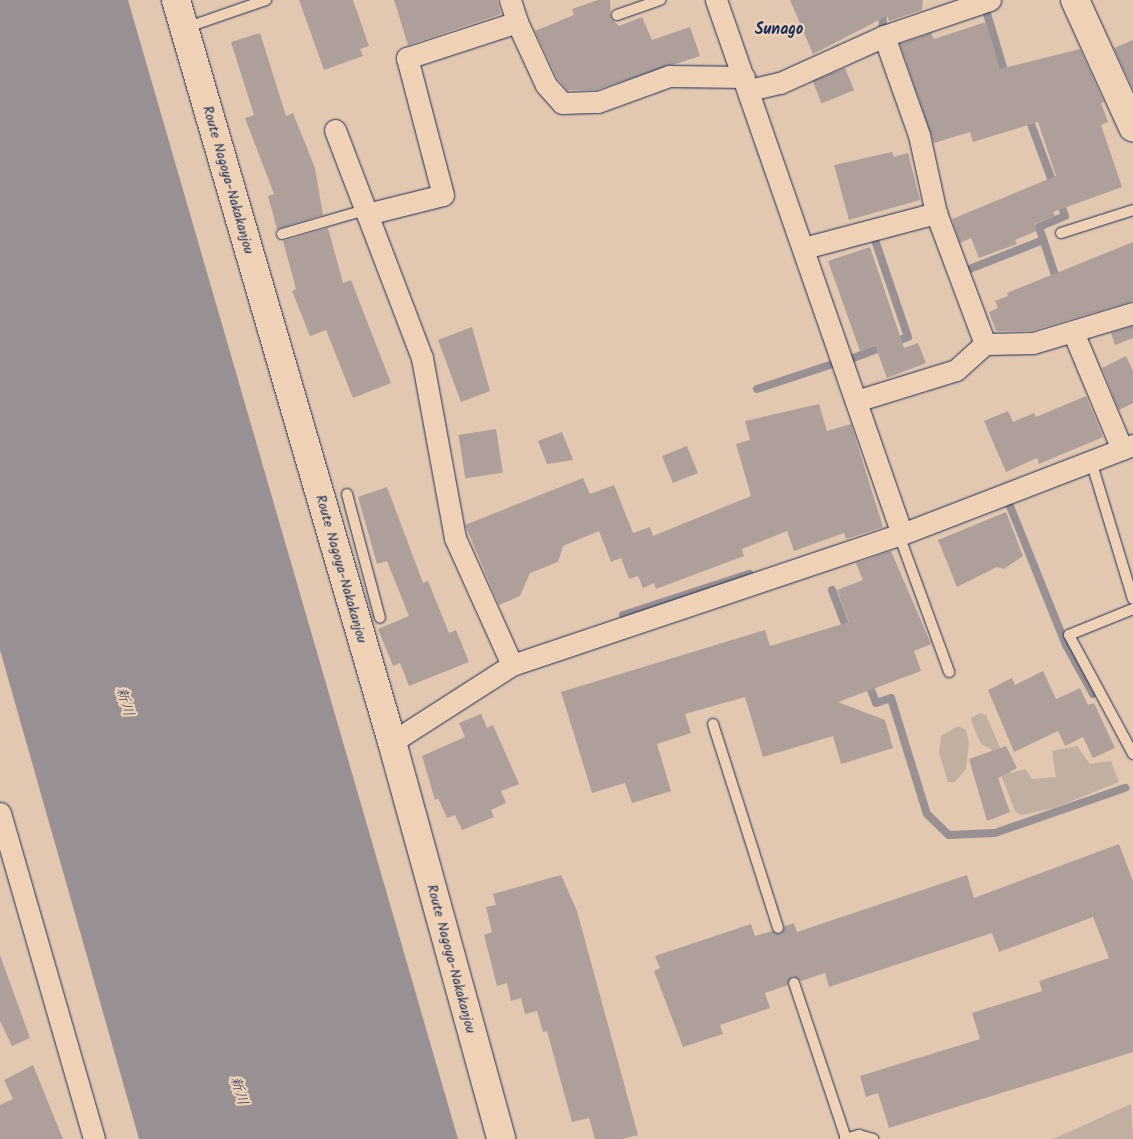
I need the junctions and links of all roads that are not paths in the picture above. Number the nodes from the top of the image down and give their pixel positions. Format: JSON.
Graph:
{"nodes":[{"id":1,"x":176,"y":0,"type":"edge"},
{"id":2,"x":266,"y":0,"type":"edge"},
{"id":3,"x":510,"y":0,"type":"edge"},
{"id":4,"x":660,"y":0,"type":"edge"},
{"id":5,"x":716,"y":0,"type":"edge"},
{"id":6,"x":990,"y":0,"type":"edge"},
{"id":7,"x":1075,"y":0,"type":"edge"},
{"id":8,"x":617,"y":16,"type":"dead end"},
{"id":9,"x":517,"y":22,"type":"junction"},
{"id":10,"x":184,"y":28,"type":"junction"},
{"id":11,"x":884,"y":36,"type":"junction"},
{"id":12,"x":746,"y":83,"type":"junction"},
{"id":13,"x":1133,"y":127,"type":"edge"},
{"id":14,"x":335,"y":130,"type":"dead end"},
{"id":15,"x":1133,"y":210,"type":"edge"},
{"id":16,"x":366,"y":212,"type":"junction"},
{"id":17,"x":936,"y":212,"type":"junction"},
{"id":18,"x":1061,"y":233,"type":"dead end"},
{"id":19,"x":282,"y":234,"type":"dead end"},
{"id":20,"x":804,"y":248,"type":"junction"},
{"id":21,"x":1133,"y":313,"type":"edge"},
{"id":22,"x":1073,"y":332,"type":"junction"},
{"id":23,"x":985,"y":344,"type":"junction"},
{"id":24,"x":856,"y":400,"type":"junction"},
{"id":25,"x":1127,"y":447,"type":"edge"},
{"id":26,"x":1091,"y":461,"type":"junction"},
{"id":27,"x":347,"y":494,"type":"dead end"},
{"id":28,"x":901,"y":535,"type":"junction"},
{"id":29,"x":356,"y":580,"type":"junction"},
{"id":30,"x":1133,"y":599,"type":"edge"},
{"id":31,"x":1133,"y":609,"type":"edge"},
{"id":32,"x":380,"y":618,"type":"dead end"},
{"id":33,"x":512,"y":664,"type":"junction"},
{"id":34,"x":949,"y":672,"type":"dead end"},
{"id":35,"x":712,"y":724,"type":"dead end"},
{"id":36,"x":392,"y":742,"type":"junction"},
{"id":37,"x":1133,"y":754,"type":"edge"},
{"id":38,"x":0,"y":814,"type":"edge"},
{"id":39,"x":778,"y":928,"type":"dead end"},
{"id":40,"x":794,"y":983,"type":"dead end"},
{"id":41,"x":94,"y":1139,"type":"edge"},
{"id":42,"x":501,"y":1139,"type":"edge"},
{"id":43,"x":845,"y":1139,"type":"edge"},
{"id":44,"x":873,"y":1139,"type":"edge"}],
"edges":[{"from":1,"to":10,"type":"main road","name":"Route Nagoya-Nakakanjou"},
{"from":2,"to":10,"type":"lane"},
{"from":3,"to":9,"type":"street"},
{"from":4,"to":8,"type":"lane"},
{"from":5,"to":12,"type":"street"},
{"from":6,"to":11,"type":"street"},
{"from":7,"to":13,"type":"main road"},
{"from":9,"to":12,"type":"street"},
{"from":9,"to":16,"type":"street"},
{"from":10,"to":29,"type":"main road","name":"Route Nagoya-Nakakanjou"},
{"from":11,"to":12,"type":"street"},
{"from":11,"to":17,"type":"street"},
{"from":12,"to":20,"type":"street"},
{"from":14,"to":16,"type":"street"},
{"from":15,"to":18,"type":"lane"},
{"from":16,"to":19,"type":"lane"},
{"from":16,"to":33,"type":"street"},
{"from":17,"to":20,"type":"street"},
{"from":17,"to":23,"type":"street"},
{"from":20,"to":24,"type":"street"},
{"from":21,"to":22,"type":"street"},
{"from":22,"to":23,"type":"street"},
{"from":22,"to":25,"type":"street"},
{"from":23,"to":24,"type":"street"},
{"from":24,"to":28,"type":"street"},
{"from":25,"to":26,"type":"street"},
{"from":26,"to":28,"type":"street"},
{"from":26,"to":30,"type":"lane"},
{"from":27,"to":29,"type":"lane"},
{"from":28,"to":33,"type":"street"},
{"from":28,"to":34,"type":"lane"},
{"from":29,"to":32,"type":"lane"},
{"from":29,"to":36,"type":"main road","name":"Route Nagoya-Nakakanjou"},
{"from":31,"to":37,"type":"lane"},
{"from":33,"to":36,"type":"street"},
{"from":35,"to":39,"type":"lane"},
{"from":36,"to":42,"type":"main road","name":"Route Nagoya-Nakakanjou"},
{"from":38,"to":41,"type":"street"},
{"from":40,"to":43,"type":"lane"},
{"from":43,"to":44,"type":"lane"}]}
